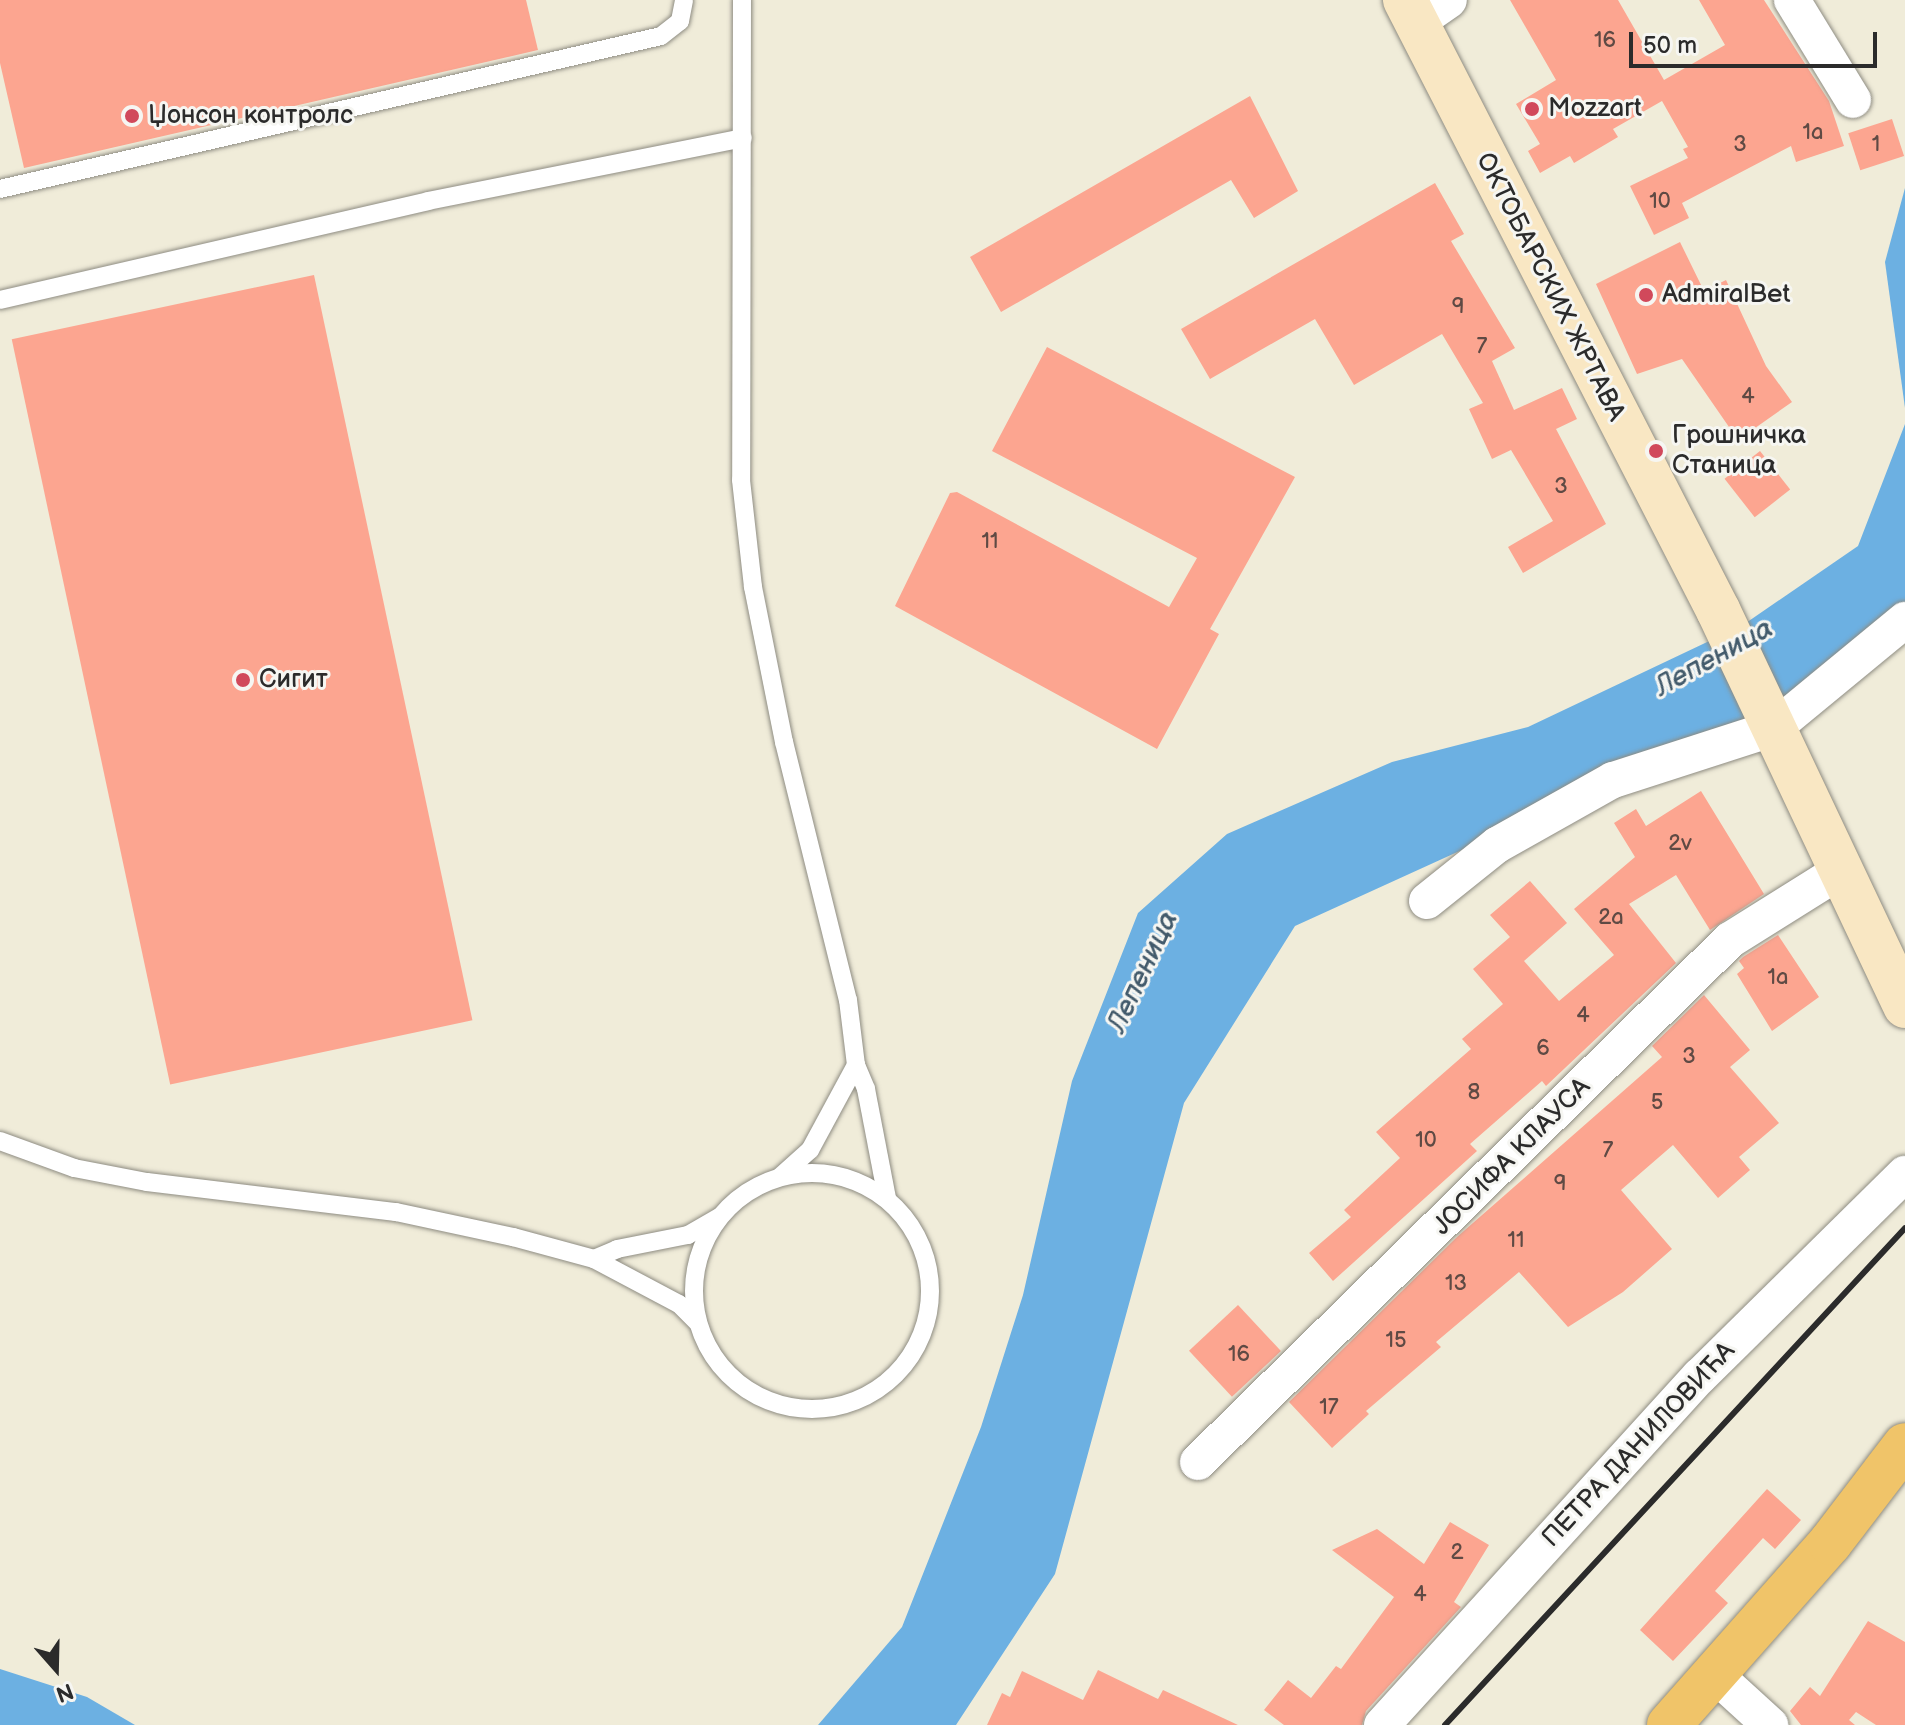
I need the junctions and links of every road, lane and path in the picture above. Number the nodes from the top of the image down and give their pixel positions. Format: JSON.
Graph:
{"nodes":[{"id":1,"x":684,"y":0,"type":"edge"},
{"id":2,"x":742,"y":0,"type":"edge"},
{"id":3,"x":1792,"y":0,"type":"edge"},
{"id":4,"x":1423,"y":8,"type":"edge"},
{"id":5,"x":1853,"y":100,"type":"dead end"},
{"id":6,"x":743,"y":138,"type":"junction"},
{"id":7,"x":0,"y":189,"type":"edge"},
{"id":8,"x":0,"y":300,"type":"edge"},
{"id":9,"x":1905,"y":620,"type":"edge"},
{"id":10,"x":1768,"y":714,"type":"junction"},
{"id":11,"x":1840,"y":871,"type":"junction"},
{"id":12,"x":1427,"y":901,"type":"dead end"},
{"id":13,"x":1905,"y":1006,"type":"edge"},
{"id":14,"x":856,"y":1065,"type":"junction"},
{"id":15,"x":0,"y":1141,"type":"edge"},
{"id":16,"x":1905,"y":1174,"type":"edge"},
{"id":17,"x":781,"y":1176,"type":"junction"},
{"id":18,"x":887,"y":1198,"type":"junction"},
{"id":19,"x":720,"y":1216,"type":"junction"},
{"id":20,"x":594,"y":1259,"type":"junction"},
{"id":21,"x":697,"y":1322,"type":"junction"},
{"id":22,"x":1905,"y":1445,"type":"edge"},
{"id":23,"x":1198,"y":1462,"type":"dead end"},
{"id":24,"x":1905,"y":1481,"type":"edge"},
{"id":25,"x":1830,"y":1543,"type":"junction"},
{"id":26,"x":1712,"y":1672,"type":"junction"},
{"id":27,"x":1382,"y":1725,"type":"edge"},
{"id":28,"x":1669,"y":1725,"type":"edge"},
{"id":29,"x":1770,"y":1725,"type":"edge"}],
"edges":[{"from":1,"to":7,"type":"lane"},
{"from":2,"to":6,"type":"lane"},
{"from":3,"to":5,"type":"street"},
{"from":4,"to":10,"type":"street","name":"ОКТОБАРСКИХ ЖРТАВА"},
{"from":6,"to":8,"type":"lane"},
{"from":6,"to":14,"type":"lane"},
{"from":9,"to":10,"type":"street"},
{"from":10,"to":11,"type":"street","name":"ОКТОБАРСКИХ ЖРТАВА"},
{"from":10,"to":12,"type":"street"},
{"from":11,"to":13,"type":"street","name":"ОКТОБАРСКИХ ЖРТАВА"},
{"from":11,"to":23,"type":"street","name":"ЈОСИФА КЛАУСА"},
{"from":14,"to":17,"type":"lane"},
{"from":14,"to":18,"type":"lane"},
{"from":15,"to":20,"type":"lane"},
{"from":16,"to":27,"type":"street","name":"ПЕТРА ДАНИЛОВИЋА"},
{"from":17,"to":18,"type":"lane"},
{"from":17,"to":19,"type":"lane"},
{"from":18,"to":21,"type":"lane"},
{"from":19,"to":20,"type":"lane"},
{"from":19,"to":21,"type":"lane"},
{"from":20,"to":21,"type":"lane"},
{"from":22,"to":25,"type":"main road"},
{"from":24,"to":25,"type":"main road"},
{"from":25,"to":26,"type":"main road"},
{"from":26,"to":28,"type":"main road"},
{"from":26,"to":29,"type":"street"}]}
